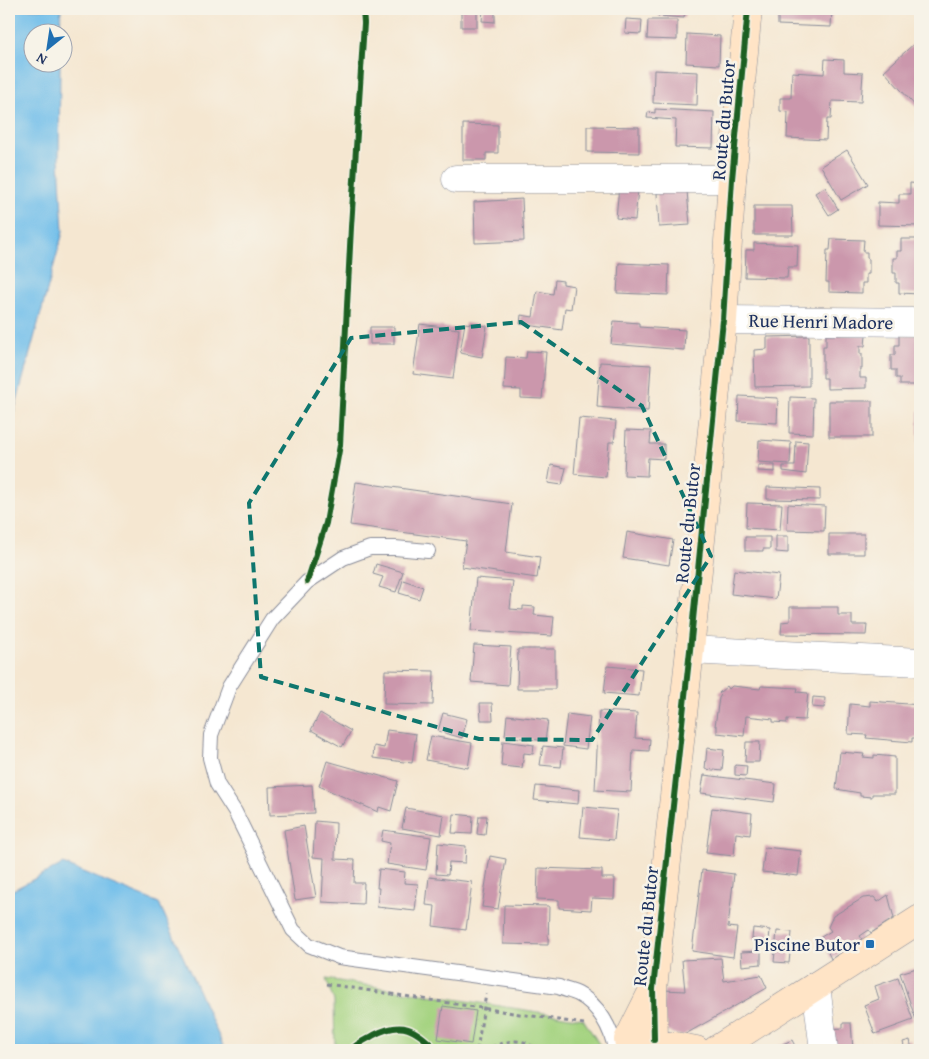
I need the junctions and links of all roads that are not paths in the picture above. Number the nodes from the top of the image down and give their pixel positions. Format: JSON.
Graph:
{"nodes":[{"id":1,"x":748,"y":9,"type":"edge"},
{"id":2,"x":732,"y":178,"type":"junction"},
{"id":3,"x":456,"y":179,"type":"dead end"},
{"id":4,"x":723,"y":320,"type":"junction"},
{"id":5,"x":920,"y":322,"type":"edge"},
{"id":6,"x":428,"y":551,"type":"dead end"},
{"id":7,"x":690,"y":650,"type":"junction"},
{"id":8,"x":920,"y":662,"type":"edge"},
{"id":9,"x":920,"y":919,"type":"edge"},
{"id":10,"x":816,"y":986,"type":"junction"},
{"id":11,"x":653,"y":989,"type":"junction"},
{"id":12,"x":616,"y":1042,"type":"edge"},
{"id":13,"x":661,"y":1046,"type":"edge"},
{"id":14,"x":696,"y":1050,"type":"edge"},
{"id":15,"x":716,"y":1050,"type":"edge"},
{"id":16,"x":824,"y":1050,"type":"edge"}],
"edges":[{"from":1,"to":2,"type":"street","name":"Route du Butor"},
{"from":2,"to":3,"type":"street"},
{"from":2,"to":4,"type":"street","name":"Route du Butor"},
{"from":4,"to":5,"type":"street","name":"Rue Henri Madore"},
{"from":4,"to":7,"type":"street","name":"Route du Butor"},
{"from":6,"to":12,"type":"lane"},
{"from":7,"to":8,"type":"street"},
{"from":7,"to":11,"type":"street","name":"Route du Butor"},
{"from":9,"to":10,"type":"street"},
{"from":10,"to":15,"type":"street"},
{"from":10,"to":16,"type":"street"},
{"from":11,"to":12,"type":"street","name":"Route du Butor"},
{"from":11,"to":13,"type":"street","name":"Route du Butor"},
{"from":12,"to":13,"type":"street"},
{"from":13,"to":14,"type":"street"}]}
